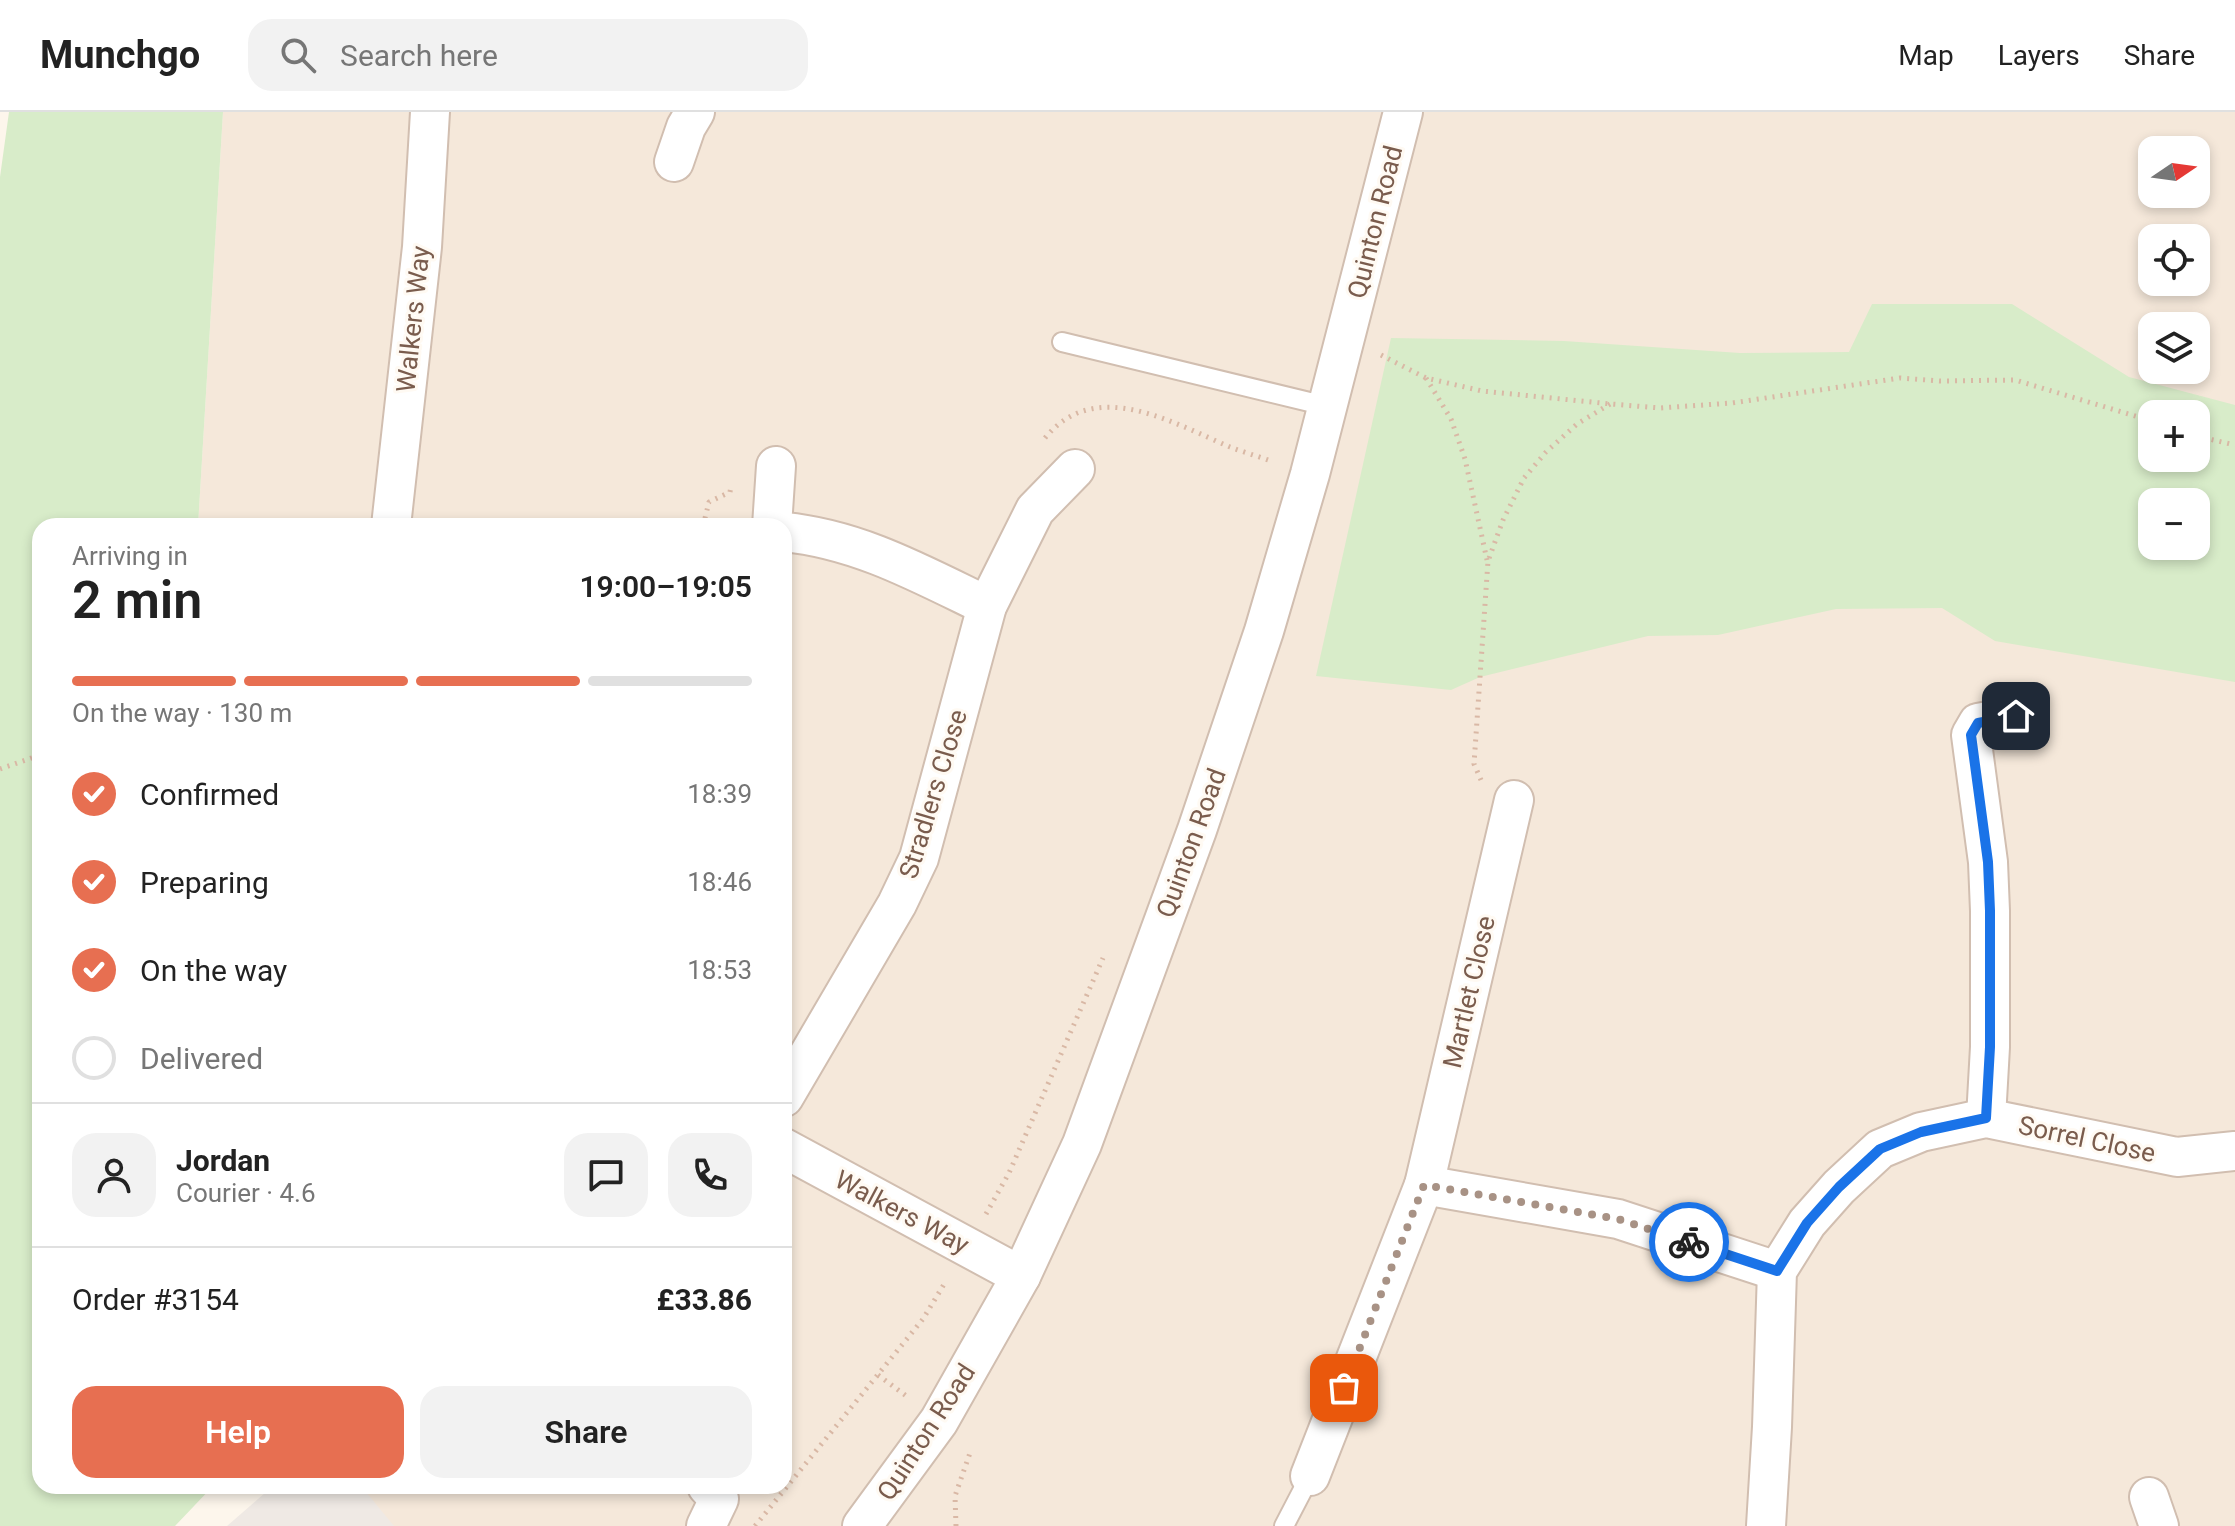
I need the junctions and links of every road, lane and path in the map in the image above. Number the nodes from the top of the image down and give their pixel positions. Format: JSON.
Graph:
{"nodes":[{"id":1,"x":430,"y":112,"type":"edge"},
{"id":2,"x":695,"y":112,"type":"edge"},
{"id":3,"x":1403,"y":112,"type":"edge"},
{"id":4,"x":674,"y":162,"type":"dead end"},
{"id":5,"x":1345,"y":341,"type":"junction"},
{"id":6,"x":1062,"y":342,"type":"dead end"},
{"id":7,"x":1426,"y":378,"type":"junction"},
{"id":8,"x":1611,"y":404,"type":"junction"},
{"id":9,"x":1326,"y":406,"type":"junction"},
{"id":10,"x":2138,"y":417,"type":"edge"},
{"id":11,"x":2210,"y":439,"type":"edge"},
{"id":12,"x":1041,"y":443,"type":"dead end"},
{"id":13,"x":2235,"y":445,"type":"edge"},
{"id":14,"x":776,"y":466,"type":"dead end"},
{"id":15,"x":1075,"y":469,"type":"dead end"},
{"id":16,"x":1310,"y":474,"type":"junction"},
{"id":17,"x":732,"y":476,"type":"dead end"},
{"id":18,"x":392,"y":518,"type":"edge"},
{"id":19,"x":705,"y":518,"type":"edge"},
{"id":20,"x":773,"y":518,"type":"edge"},
{"id":21,"x":792,"y":533,"type":"edge"},
{"id":22,"x":1488,"y":561,"type":"junction"},
{"id":23,"x":987,"y":606,"type":"junction"},
{"id":24,"x":2016,"y":716,"type":"dead end"},
{"id":25,"x":32,"y":758,"type":"edge"},
{"id":26,"x":0,"y":769,"type":"edge"},
{"id":27,"x":1514,"y":800,"type":"joint"},
{"id":28,"x":1104,"y":955,"type":"dead end"},
{"id":29,"x":792,"y":1083,"type":"edge"},
{"id":30,"x":1986,"y":1118,"type":"junction"},
{"id":31,"x":2235,"y":1151,"type":"edge"},
{"id":32,"x":792,"y":1152,"type":"edge"},
{"id":33,"x":1424,"y":1185,"type":"junction"},
{"id":34,"x":967,"y":1247,"type":"junction"},
{"id":35,"x":1777,"y":1271,"type":"junction"},
{"id":36,"x":1021,"y":1276,"type":"junction"},
{"id":37,"x":1310,"y":1476,"type":"joint"},
{"id":38,"x":792,"y":1480,"type":"edge"},
{"id":39,"x":714,"y":1494,"type":"edge"},
{"id":40,"x":781,"y":1494,"type":"edge"},
{"id":41,"x":706,"y":1526,"type":"edge"},
{"id":42,"x":755,"y":1526,"type":"edge"},
{"id":43,"x":862,"y":1526,"type":"edge"},
{"id":44,"x":1284,"y":1526,"type":"edge"},
{"id":45,"x":1766,"y":1526,"type":"edge"}],
"edges":[{"from":1,"to":18,"type":"street","name":"Walkers Way"},
{"from":2,"to":4,"type":"street"},
{"from":3,"to":5,"type":"street","name":"Quinton Road"},
{"from":5,"to":7,"type":"path"},
{"from":5,"to":9,"type":"street","name":"Quinton Road"},
{"from":6,"to":9,"type":"lane"},
{"from":7,"to":8,"type":"path"},
{"from":7,"to":22,"type":"path"},
{"from":8,"to":10,"type":"path"},
{"from":8,"to":22,"type":"path"},
{"from":9,"to":16,"type":"street","name":"Quinton Road"},
{"from":11,"to":13,"type":"path"},
{"from":12,"to":16,"type":"path"},
{"from":14,"to":20,"type":"street"},
{"from":15,"to":23,"type":"street","name":"Stradlers Close"},
{"from":16,"to":36,"type":"street","name":"Quinton Road"},
{"from":17,"to":19,"type":"path"},
{"from":21,"to":23,"type":"street"},
{"from":22,"to":27,"type":"path"},
{"from":23,"to":29,"type":"street","name":"Stradlers Close"},
{"from":24,"to":30,"type":"street"},
{"from":25,"to":26,"type":"path"},
{"from":27,"to":33,"type":"street","name":"Martlet Close"},
{"from":28,"to":34,"type":"path"},
{"from":30,"to":31,"type":"street","name":"Sorrel Close"},
{"from":30,"to":35,"type":"street","name":"Sorrel Close"},
{"from":32,"to":34,"type":"street","name":"Walkers Way"},
{"from":33,"to":35,"type":"street"},
{"from":33,"to":37,"type":"street","name":"Martlet Close"},
{"from":34,"to":36,"type":"street","name":"Walkers Way"},
{"from":34,"to":38,"type":"path"},
{"from":35,"to":45,"type":"street"},
{"from":36,"to":43,"type":"street","name":"Quinton Road"},
{"from":37,"to":44,"type":"lane"},
{"from":39,"to":41,"type":"street"},
{"from":40,"to":42,"type":"path"}]}
